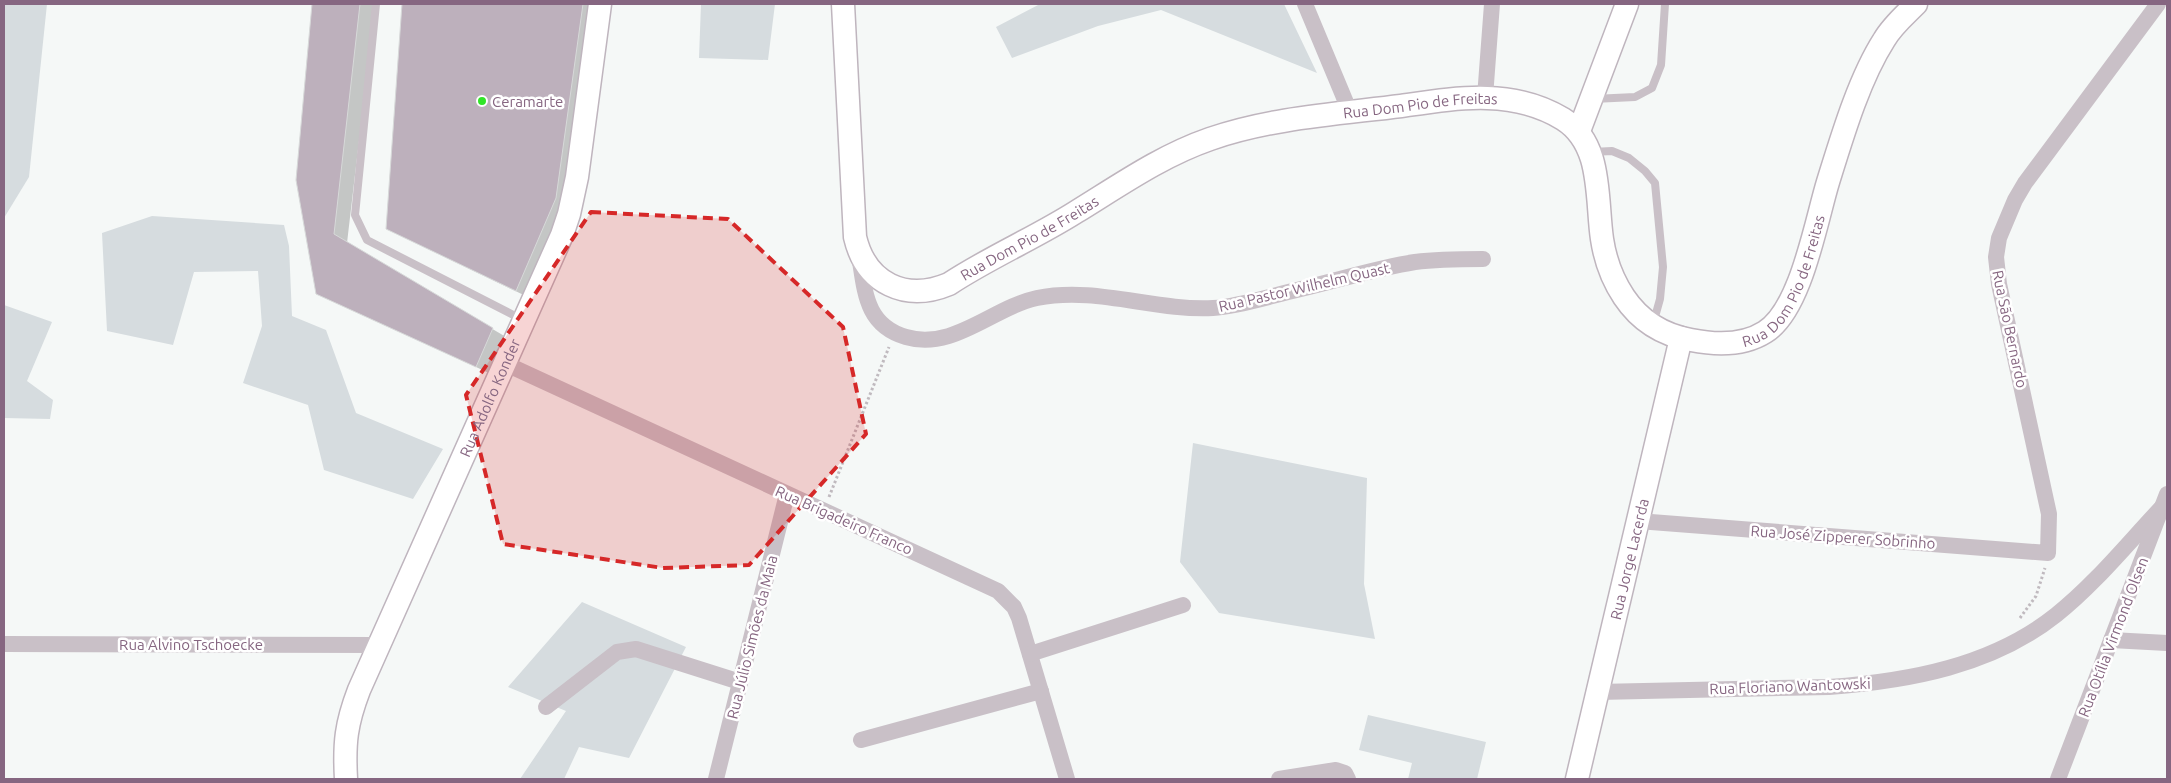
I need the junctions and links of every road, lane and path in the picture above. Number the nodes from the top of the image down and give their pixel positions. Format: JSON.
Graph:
{"nodes":[{"id":1,"x":376,"y":4,"type":"edge"},
{"id":2,"x":600,"y":4,"type":"edge"},
{"id":3,"x":843,"y":4,"type":"edge"},
{"id":4,"x":1305,"y":4,"type":"edge"},
{"id":5,"x":1492,"y":4,"type":"edge"},
{"id":6,"x":1627,"y":4,"type":"edge"},
{"id":7,"x":1665,"y":4,"type":"edge"},
{"id":8,"x":1916,"y":4,"type":"edge"},
{"id":9,"x":2158,"y":4,"type":"edge"},
{"id":10,"x":1485,"y":97,"type":"junction"},
{"id":11,"x":1591,"y":99,"type":"junction"},
{"id":12,"x":1350,"y":112,"type":"junction"},
{"id":13,"x":1579,"y":131,"type":"junction"},
{"id":14,"x":1590,"y":152,"type":"junction"},
{"id":15,"x":859,"y":255,"type":"junction"},
{"id":16,"x":1483,"y":258,"type":"dead end"},
{"id":17,"x":524,"y":321,"type":"junction"},
{"id":18,"x":1653,"y":327,"type":"junction"},
{"id":19,"x":895,"y":333,"type":"junction"},
{"id":20,"x":1681,"y":338,"type":"junction"},
{"id":21,"x":506,"y":364,"type":"junction"},
{"id":22,"x":787,"y":494,"type":"junction"},
{"id":23,"x":2165,"y":500,"type":"edge"},
{"id":24,"x":824,"y":510,"type":"junction"},
{"id":25,"x":1638,"y":521,"type":"junction"},
{"id":26,"x":2048,"y":553,"type":"junction"},
{"id":27,"x":1183,"y":604,"type":"dead end"},
{"id":28,"x":2020,"y":619,"type":"dead end"},
{"id":29,"x":2111,"y":640,"type":"junction"},
{"id":30,"x":2167,"y":643,"type":"edge"},
{"id":31,"x":4,"y":644,"type":"edge"},
{"id":32,"x":378,"y":645,"type":"junction"},
{"id":33,"x":1030,"y":654,"type":"junction"},
{"id":34,"x":740,"y":682,"type":"junction"},
{"id":35,"x":1041,"y":691,"type":"junction"},
{"id":36,"x":1598,"y":692,"type":"junction"},
{"id":37,"x":546,"y":707,"type":"dead end"},
{"id":38,"x":861,"y":740,"type":"dead end"},
{"id":39,"x":346,"y":779,"type":"edge"},
{"id":40,"x":716,"y":779,"type":"edge"},
{"id":41,"x":1067,"y":779,"type":"edge"},
{"id":42,"x":1279,"y":779,"type":"edge"},
{"id":43,"x":1348,"y":779,"type":"edge"},
{"id":44,"x":1577,"y":779,"type":"edge"},
{"id":45,"x":2058,"y":779,"type":"edge"}],
"edges":[{"from":1,"to":17,"type":"lane"},
{"from":2,"to":17,"type":"main road","name":"Rua Adolfo Konder"},
{"from":3,"to":15,"type":"main road","name":"Rua Dom Pio de Freitas"},
{"from":4,"to":12,"type":"street"},
{"from":5,"to":10,"type":"street"},
{"from":6,"to":11,"type":"main road"},
{"from":7,"to":11,"type":"lane"},
{"from":8,"to":20,"type":"main road","name":"Rua Dom Pio de Freitas"},
{"from":9,"to":26,"type":"street","name":"Rua São Bernardo"},
{"from":10,"to":12,"type":"main road","name":"Rua Dom Pio de Freitas"},
{"from":10,"to":13,"type":"main road","name":"Rua Dom Pio de Freitas"},
{"from":11,"to":13,"type":"main road"},
{"from":12,"to":15,"type":"main road","name":"Rua Dom Pio de Freitas"},
{"from":13,"to":14,"type":"main road","name":"Rua Dom Pio de Freitas"},
{"from":14,"to":18,"type":"main road","name":"Rua Dom Pio de Freitas"},
{"from":14,"to":18,"type":"lane"},
{"from":15,"to":19,"type":"street","name":"Rua Pastor Wilhelm Quast"},
{"from":16,"to":19,"type":"street","name":"Rua Pastor Wilhelm Quast"},
{"from":17,"to":21,"type":"main road","name":"Rua Adolfo Konder"},
{"from":18,"to":20,"type":"main road","name":"Rua Dom Pio de Freitas"},
{"from":19,"to":24,"type":"path"},
{"from":20,"to":25,"type":"main road","name":"Rua Jorge Lacerda"},
{"from":21,"to":22,"type":"street","name":"Rua Brigadeiro Franco"},
{"from":21,"to":32,"type":"main road","name":"Rua Adolfo Konder"},
{"from":22,"to":24,"type":"street","name":"Rua Brigadeiro Franco"},
{"from":22,"to":34,"type":"street","name":"Rua Júlio Simões da Maia"},
{"from":23,"to":29,"type":"street","name":"Rua Otília Virmond Olsen"},
{"from":23,"to":36,"type":"street","name":"Rua Floriano Wantowski"},
{"from":24,"to":33,"type":"street","name":"Rua Brigadeiro Franco"},
{"from":25,"to":26,"type":"street","name":"Rua José Zipperer Sobrinho"},
{"from":25,"to":36,"type":"main road","name":"Rua Jorge Lacerda"},
{"from":26,"to":28,"type":"path"},
{"from":27,"to":33,"type":"street"},
{"from":29,"to":30,"type":"street"},
{"from":29,"to":45,"type":"street","name":"Rua Otília Virmond Olsen"},
{"from":31,"to":32,"type":"street","name":"Rua Alvino Tschoecke"},
{"from":32,"to":39,"type":"main road","name":"Rua Adolfo Konder"},
{"from":33,"to":35,"type":"street","name":"Rua Brigadeiro Franco"},
{"from":34,"to":37,"type":"street"},
{"from":34,"to":40,"type":"street","name":"Rua Júlio Simões da Maia"},
{"from":35,"to":38,"type":"street"},
{"from":35,"to":41,"type":"street","name":"Rua Brigadeiro Franco"},
{"from":36,"to":44,"type":"main road","name":"Rua Jorge Lacerda"},
{"from":42,"to":43,"type":"street"}]}
